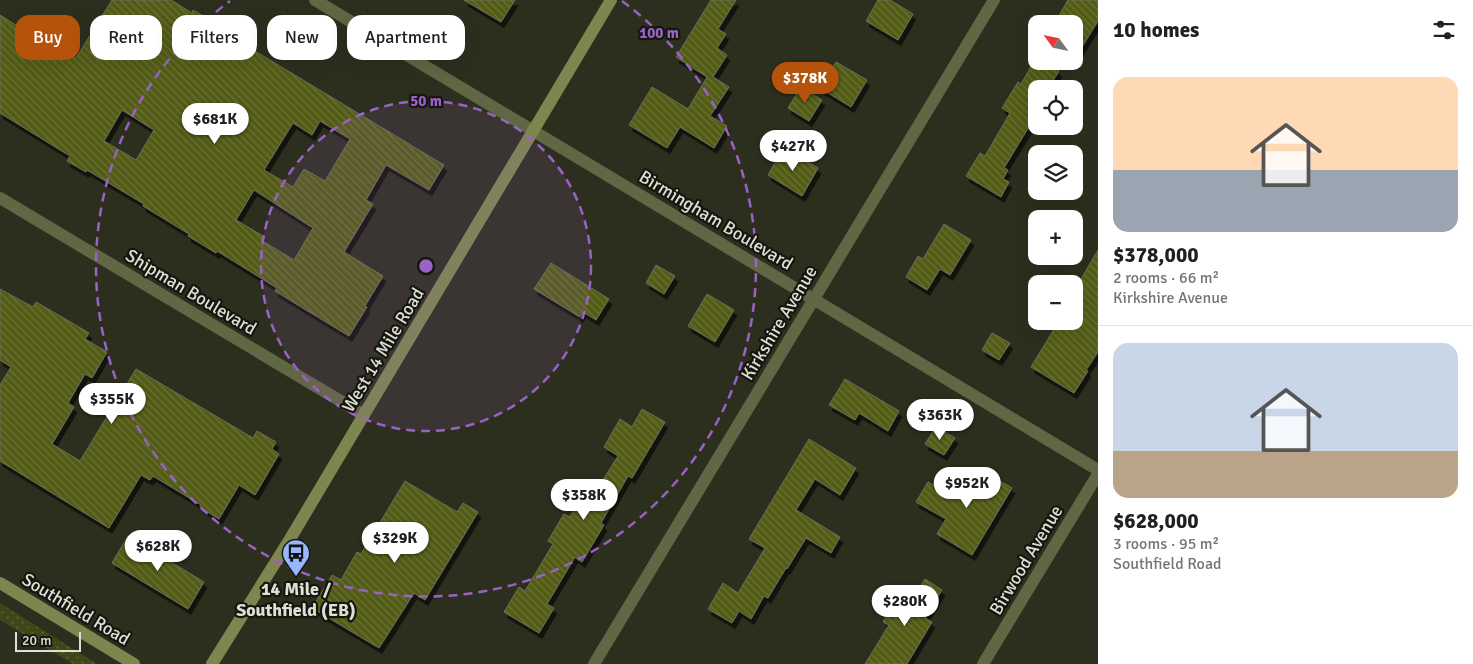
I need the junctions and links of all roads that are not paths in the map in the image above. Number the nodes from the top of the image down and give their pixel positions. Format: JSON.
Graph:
{"nodes":[{"id":1,"x":315,"y":0,"type":"edge"},
{"id":2,"x":611,"y":0,"type":"edge"},
{"id":3,"x":994,"y":0,"type":"edge"},
{"id":4,"x":533,"y":131,"type":"junction"},
{"id":5,"x":0,"y":198,"type":"edge"},
{"id":6,"x":814,"y":300,"type":"junction"},
{"id":7,"x":364,"y":415,"type":"junction"},
{"id":8,"x":1098,"y":470,"type":"edge"},
{"id":9,"x":1098,"y":474,"type":"edge"},
{"id":10,"x":0,"y":583,"type":"edge"},
{"id":11,"x":134,"y":664,"type":"edge"},
{"id":12,"x":212,"y":664,"type":"edge"},
{"id":13,"x":594,"y":664,"type":"edge"},
{"id":14,"x":983,"y":664,"type":"edge"}],
"edges":[{"from":1,"to":4,"type":"street","name":"Birmingham Boulevard"},
{"from":2,"to":4,"type":"main road","name":"West 14 Mile Road"},
{"from":3,"to":6,"type":"street","name":"Kirkshire Avenue"},
{"from":4,"to":6,"type":"street","name":"Birmingham Boulevard"},
{"from":4,"to":7,"type":"main road","name":"West 14 Mile Road"},
{"from":5,"to":7,"type":"street","name":"Shipman Boulevard"},
{"from":6,"to":8,"type":"street","name":"Birmingham Boulevard"},
{"from":6,"to":13,"type":"street","name":"Kirkshire Avenue"},
{"from":7,"to":12,"type":"main road","name":"West 14 Mile Road"},
{"from":9,"to":14,"type":"street","name":"Birwood Avenue"},
{"from":10,"to":11,"type":"main road","name":"Southfield Road"}]}
